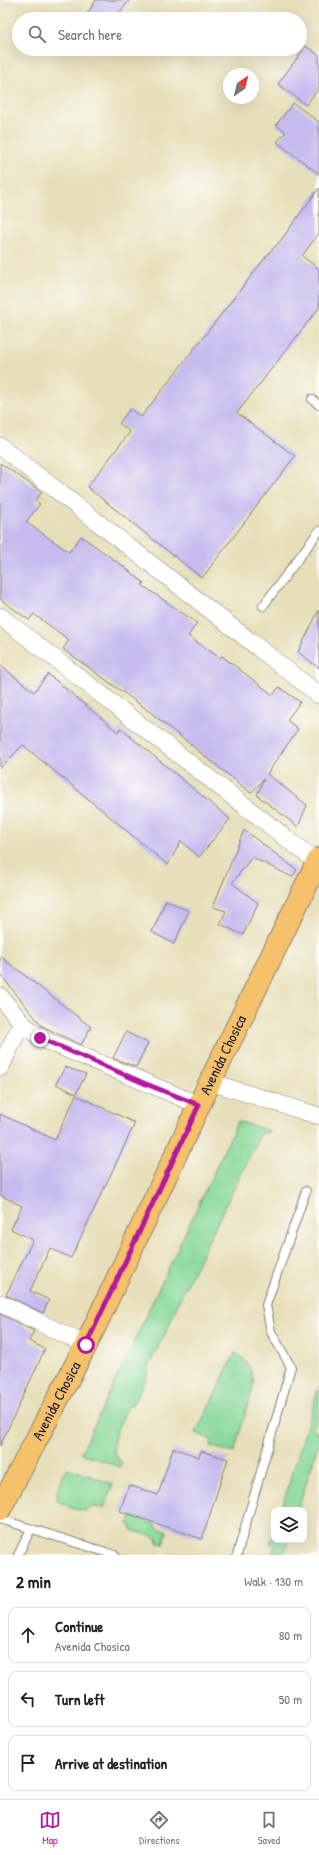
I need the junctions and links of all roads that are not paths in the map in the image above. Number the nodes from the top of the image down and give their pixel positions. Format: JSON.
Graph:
{"nodes":[{"id":1,"x":312,"y":399,"type":"dead end"},
{"id":2,"x":319,"y":405,"type":"edge"},
{"id":3,"x":0,"y":446,"type":"edge"},
{"id":4,"x":319,"y":531,"type":"edge"},
{"id":5,"x":263,"y":606,"type":"dead end"},
{"id":6,"x":0,"y":616,"type":"edge"},
{"id":7,"x":319,"y":695,"type":"edge"},
{"id":8,"x":318,"y":860,"type":"edge"},
{"id":9,"x":0,"y":996,"type":"edge"},
{"id":10,"x":22,"y":1023,"type":"junction"},
{"id":11,"x":0,"y":1068,"type":"edge"},
{"id":12,"x":210,"y":1082,"type":"junction"},
{"id":13,"x":199,"y":1105,"type":"junction"},
{"id":14,"x":319,"y":1116,"type":"edge"},
{"id":15,"x":306,"y":1191,"type":"dead end"},
{"id":16,"x":0,"y":1303,"type":"edge"},
{"id":17,"x":86,"y":1345,"type":"junction"},
{"id":18,"x":0,"y":1509,"type":"edge"},
{"id":19,"x":0,"y":1519,"type":"edge"},
{"id":20,"x":31,"y":1529,"type":"junction"},
{"id":21,"x":18,"y":1555,"type":"edge"},
{"id":22,"x":115,"y":1555,"type":"edge"},
{"id":23,"x":237,"y":1555,"type":"edge"}],
"edges":[{"from":1,"to":2,"type":"lane"},
{"from":3,"to":7,"type":"street"},
{"from":4,"to":5,"type":"lane"},
{"from":6,"to":8,"type":"street"},
{"from":8,"to":12,"type":"main road","name":"Avenida Chosica"},
{"from":9,"to":10,"type":"street"},
{"from":10,"to":11,"type":"street"},
{"from":10,"to":13,"type":"street"},
{"from":12,"to":13,"type":"main road","name":"Avenida Chosica"},
{"from":12,"to":14,"type":"street"},
{"from":13,"to":17,"type":"main road","name":"Avenida Chosica"},
{"from":15,"to":23,"type":"lane"},
{"from":16,"to":17,"type":"street"},
{"from":17,"to":18,"type":"main road","name":"Avenida Chosica"},
{"from":19,"to":20,"type":"lane"},
{"from":20,"to":21,"type":"lane"},
{"from":20,"to":22,"type":"lane"}]}
